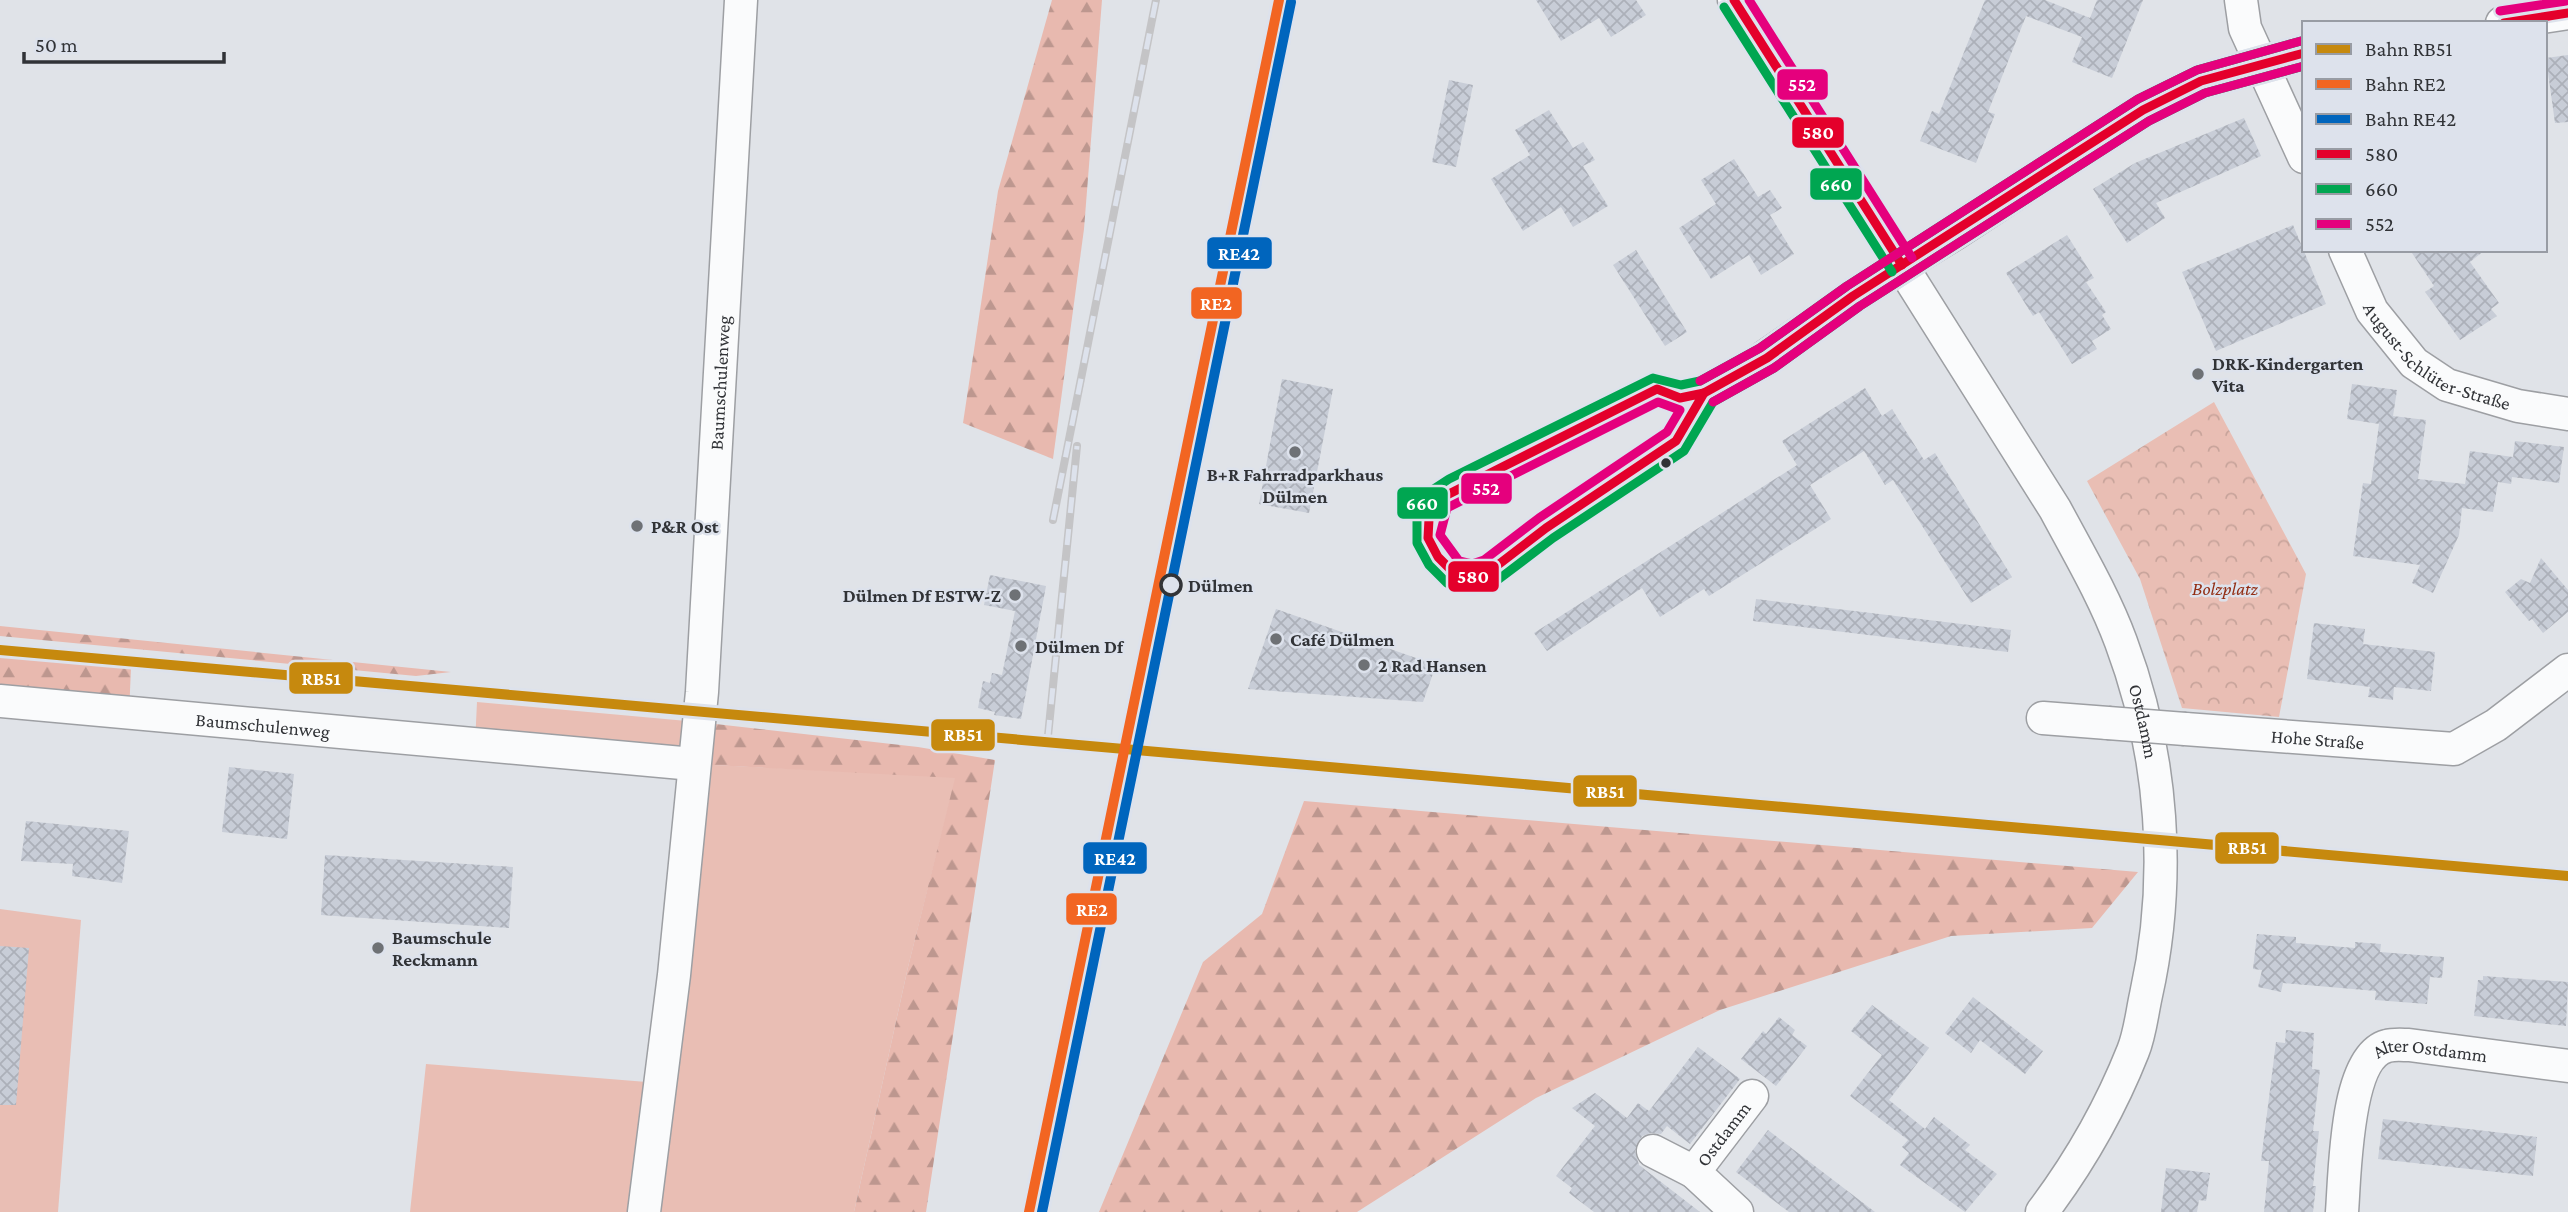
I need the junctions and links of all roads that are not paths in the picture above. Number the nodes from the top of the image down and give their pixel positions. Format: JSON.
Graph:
{"nodes":[{"id":1,"x":741,"y":0,"type":"edge"},
{"id":2,"x":1734,"y":0,"type":"edge"},
{"id":3,"x":2241,"y":0,"type":"edge"},
{"id":4,"x":2568,"y":13,"type":"edge"},
{"id":5,"x":2515,"y":21,"type":"edge"},
{"id":6,"x":2302,"y":53,"type":"edge"},
{"id":7,"x":2261,"y":62,"type":"junction"},
{"id":8,"x":2302,"y":153,"type":"edge"},
{"id":9,"x":2346,"y":252,"type":"edge"},
{"id":10,"x":1902,"y":265,"type":"junction"},
{"id":11,"x":1743,"y":372,"type":"dead end"},
{"id":12,"x":2568,"y":414,"type":"edge"},
{"id":13,"x":2568,"y":670,"type":"edge"},
{"id":14,"x":0,"y":701,"type":"edge"},
{"id":15,"x":2043,"y":718,"type":"dead end"},
{"id":16,"x":693,"y":764,"type":"junction"},
{"id":17,"x":2568,"y":1066,"type":"edge"},
{"id":18,"x":1752,"y":1096,"type":"dead end"},
{"id":19,"x":1653,"y":1151,"type":"dead end"},
{"id":20,"x":1694,"y":1172,"type":"junction"},
{"id":21,"x":644,"y":1212,"type":"edge"},
{"id":22,"x":1737,"y":1212,"type":"edge"},
{"id":23,"x":2042,"y":1212,"type":"edge"},
{"id":24,"x":2342,"y":1212,"type":"edge"}],
"edges":[{"from":1,"to":16,"type":"street","name":"Baumschulenweg"},
{"from":2,"to":10,"type":"street","name":"Ostdamm"},
{"from":3,"to":7,"type":"street"},
{"from":4,"to":5,"type":"street"},
{"from":6,"to":7,"type":"street"},
{"from":7,"to":8,"type":"street"},
{"from":7,"to":10,"type":"street"},
{"from":9,"to":12,"type":"street","name":"August-Schlüter-Straße"},
{"from":10,"to":11,"type":"street"},
{"from":10,"to":23,"type":"street","name":"Ostdamm"},
{"from":13,"to":15,"type":"street","name":"Hohe Straße","bridge":true},
{"from":14,"to":16,"type":"street","name":"Baumschulenweg"},
{"from":16,"to":21,"type":"street","name":"Baumschulenweg"},
{"from":17,"to":24,"type":"street","name":"Alter Ostdamm"},
{"from":18,"to":20,"type":"street","name":"Ostdamm"},
{"from":19,"to":20,"type":"street","name":"Ostdamm"},
{"from":20,"to":22,"type":"street","name":"Ostdamm"}]}
